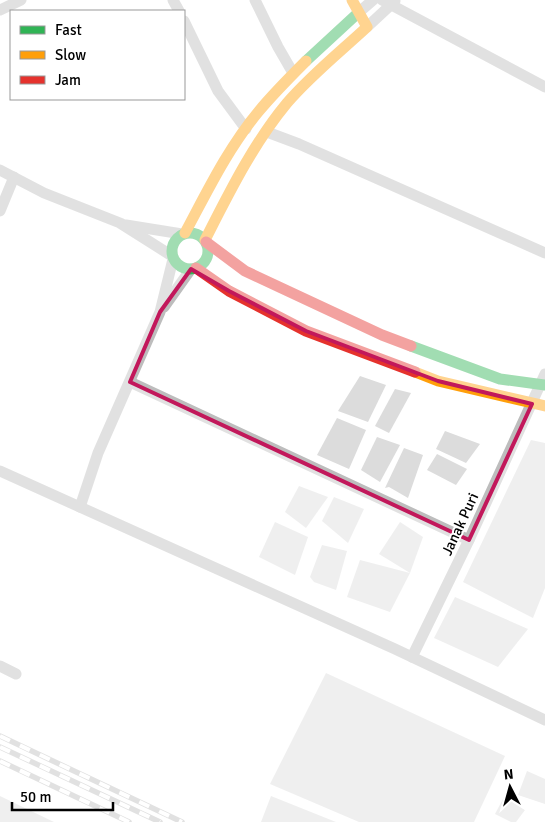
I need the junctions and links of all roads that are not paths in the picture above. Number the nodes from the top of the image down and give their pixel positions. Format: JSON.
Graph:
{"nodes":[{"id":1,"x":21,"y":0,"type":"edge"},
{"id":2,"x":255,"y":0,"type":"edge"},
{"id":3,"x":352,"y":0,"type":"edge"},
{"id":4,"x":373,"y":0,"type":"edge"},
{"id":5,"x":390,"y":2,"type":"edge"},
{"id":6,"x":0,"y":10,"type":"edge"},
{"id":7,"x":358,"y":13,"type":"junction"},
{"id":8,"x":185,"y":24,"type":"edge"},
{"id":9,"x":367,"y":26,"type":"junction"},
{"id":10,"x":293,"y":73,"type":"junction"},
{"id":11,"x":545,"y":87,"type":"edge"},
{"id":12,"x":246,"y":129,"type":"junction"},
{"id":13,"x":267,"y":132,"type":"junction"},
{"id":14,"x":0,"y":170,"type":"edge"},
{"id":15,"x":14,"y":177,"type":"junction"},
{"id":16,"x":1,"y":208,"type":"edge"},
{"id":17,"x":120,"y":224,"type":"junction"},
{"id":18,"x":184,"y":234,"type":"junction"},
{"id":19,"x":205,"y":241,"type":"junction"},
{"id":20,"x":545,"y":253,"type":"edge"},
{"id":21,"x":173,"y":258,"type":"junction"},
{"id":22,"x":193,"y":268,"type":"junction"},
{"id":23,"x":160,"y":312,"type":"junction"},
{"id":24,"x":545,"y":374,"type":"edge"},
{"id":25,"x":130,"y":382,"type":"junction"},
{"id":26,"x":543,"y":385,"type":"edge"},
{"id":27,"x":532,"y":404,"type":"junction"},
{"id":28,"x":545,"y":406,"type":"edge"},
{"id":29,"x":0,"y":471,"type":"edge"},
{"id":30,"x":80,"y":507,"type":"junction"},
{"id":31,"x":469,"y":540,"type":"junction"},
{"id":32,"x":412,"y":657,"type":"junction"},
{"id":33,"x":0,"y":666,"type":"edge"},
{"id":34,"x":16,"y":674,"type":"dead end"},
{"id":35,"x":545,"y":720,"type":"edge"}],
"edges":[{"from":1,"to":6,"type":"street"},
{"from":2,"to":10,"type":"street"},
{"from":3,"to":7,"type":"street"},
{"from":4,"to":7,"type":"street"},
{"from":5,"to":9,"type":"street"},
{"from":5,"to":11,"type":"street"},
{"from":7,"to":9,"type":"street"},
{"from":7,"to":10,"type":"street"},
{"from":8,"to":12,"type":"street"},
{"from":9,"to":13,"type":"street"},
{"from":10,"to":12,"type":"street"},
{"from":12,"to":18,"type":"street"},
{"from":13,"to":19,"type":"street"},
{"from":13,"to":20,"type":"street"},
{"from":14,"to":15,"type":"street"},
{"from":15,"to":16,"type":"street"},
{"from":15,"to":17,"type":"street"},
{"from":17,"to":18,"type":"street"},
{"from":17,"to":21,"type":"street"},
{"from":18,"to":19,"type":"street"},
{"from":18,"to":21,"type":"street"},
{"from":19,"to":22,"type":"street"},
{"from":19,"to":26,"type":"street"},
{"from":21,"to":22,"type":"street"},
{"from":21,"to":23,"type":"street"},
{"from":22,"to":23,"type":"street"},
{"from":22,"to":27,"type":"street"},
{"from":23,"to":25,"type":"street"},
{"from":24,"to":26,"type":"street","name":"Janak Puri"},
{"from":25,"to":30,"type":"street"},
{"from":25,"to":31,"type":"street"},
{"from":26,"to":27,"type":"street","name":"Janak Puri"},
{"from":27,"to":28,"type":"street"},
{"from":27,"to":31,"type":"street","name":"Janak Puri"},
{"from":29,"to":30,"type":"street"},
{"from":30,"to":32,"type":"street"},
{"from":31,"to":32,"type":"street","name":"Janak Puri"},
{"from":32,"to":35,"type":"street"},
{"from":33,"to":34,"type":"street"}]}
